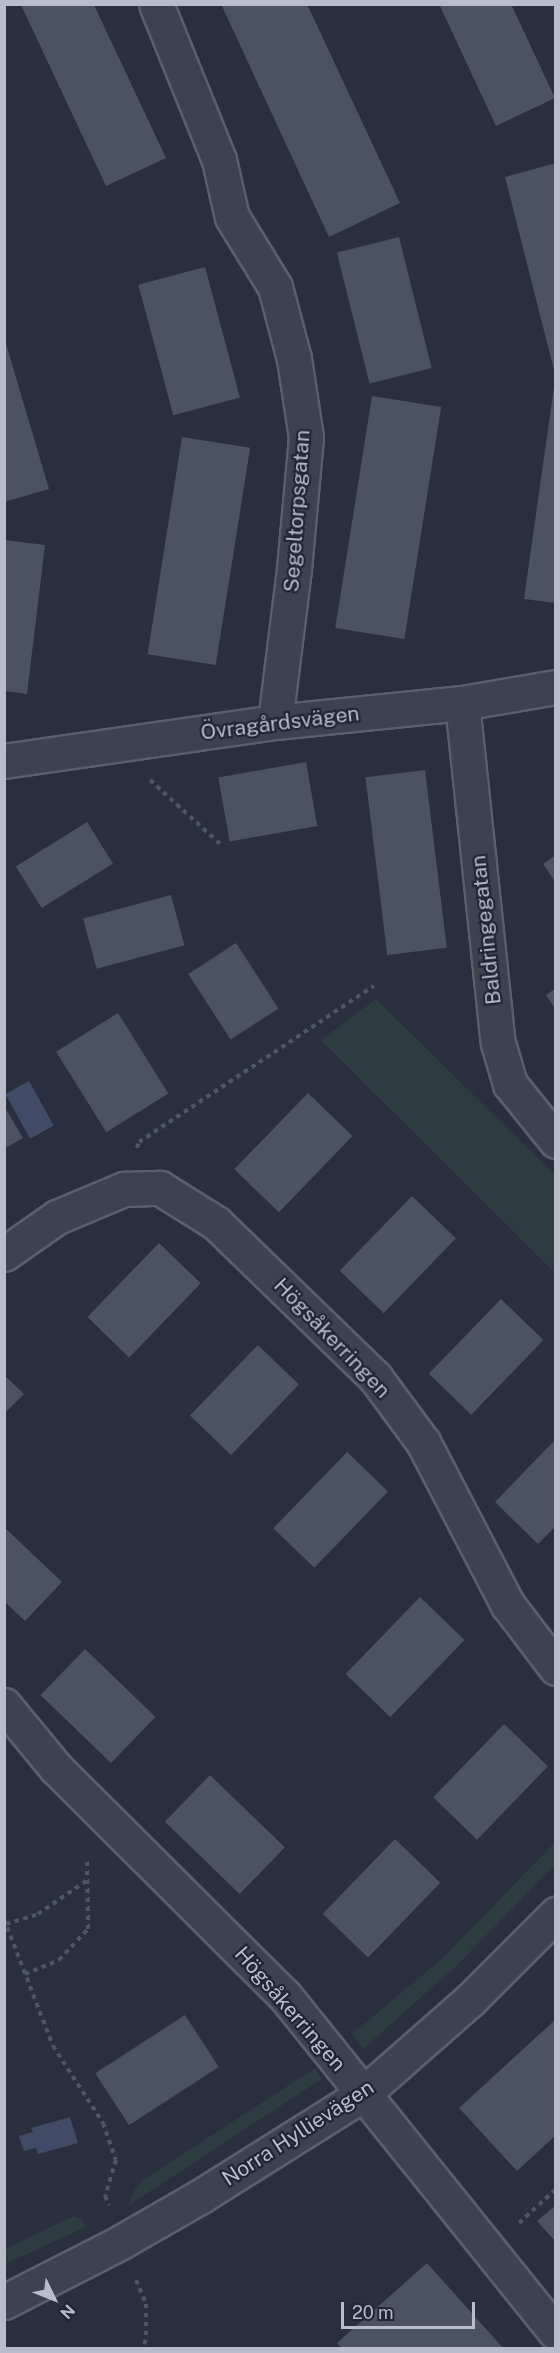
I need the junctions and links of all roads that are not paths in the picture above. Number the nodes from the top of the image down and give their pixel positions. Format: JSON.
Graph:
{"nodes":[{"id":1,"x":156,"y":4,"type":"edge"},
{"id":2,"x":555,"y":687,"type":"edge"},
{"id":3,"x":462,"y":703,"type":"junction"},
{"id":4,"x":275,"y":722,"type":"junction"},
{"id":5,"x":4,"y":761,"type":"edge"},
{"id":6,"x":555,"y":1141,"type":"edge"},
{"id":7,"x":4,"y":1254,"type":"edge"},
{"id":8,"x":555,"y":1668,"type":"edge"},
{"id":9,"x":4,"y":1705,"type":"edge"},
{"id":10,"x":555,"y":1914,"type":"edge"},
{"id":11,"x":363,"y":2094,"type":"junction"},
{"id":12,"x":4,"y":2302,"type":"edge"},
{"id":13,"x":555,"y":2332,"type":"edge"}],
"edges":[{"from":1,"to":4,"type":"street","name":"Segeltorpsgatan"},
{"from":2,"to":3,"type":"street","name":"Övragårdsvägen"},
{"from":3,"to":4,"type":"street","name":"Övragårdsvägen"},
{"from":3,"to":6,"type":"street","name":"Baldringegatan"},
{"from":4,"to":5,"type":"street","name":"Övragårdsvägen"},
{"from":7,"to":8,"type":"street","name":"Högsåkerringen"},
{"from":9,"to":11,"type":"street","name":"Högsåkerringen"},
{"from":10,"to":11,"type":"street","name":"Norra Hyllievägen"},
{"from":11,"to":12,"type":"street","name":"Norra Hyllievägen"},
{"from":11,"to":13,"type":"street","name":"Högsåkerringen"}]}
